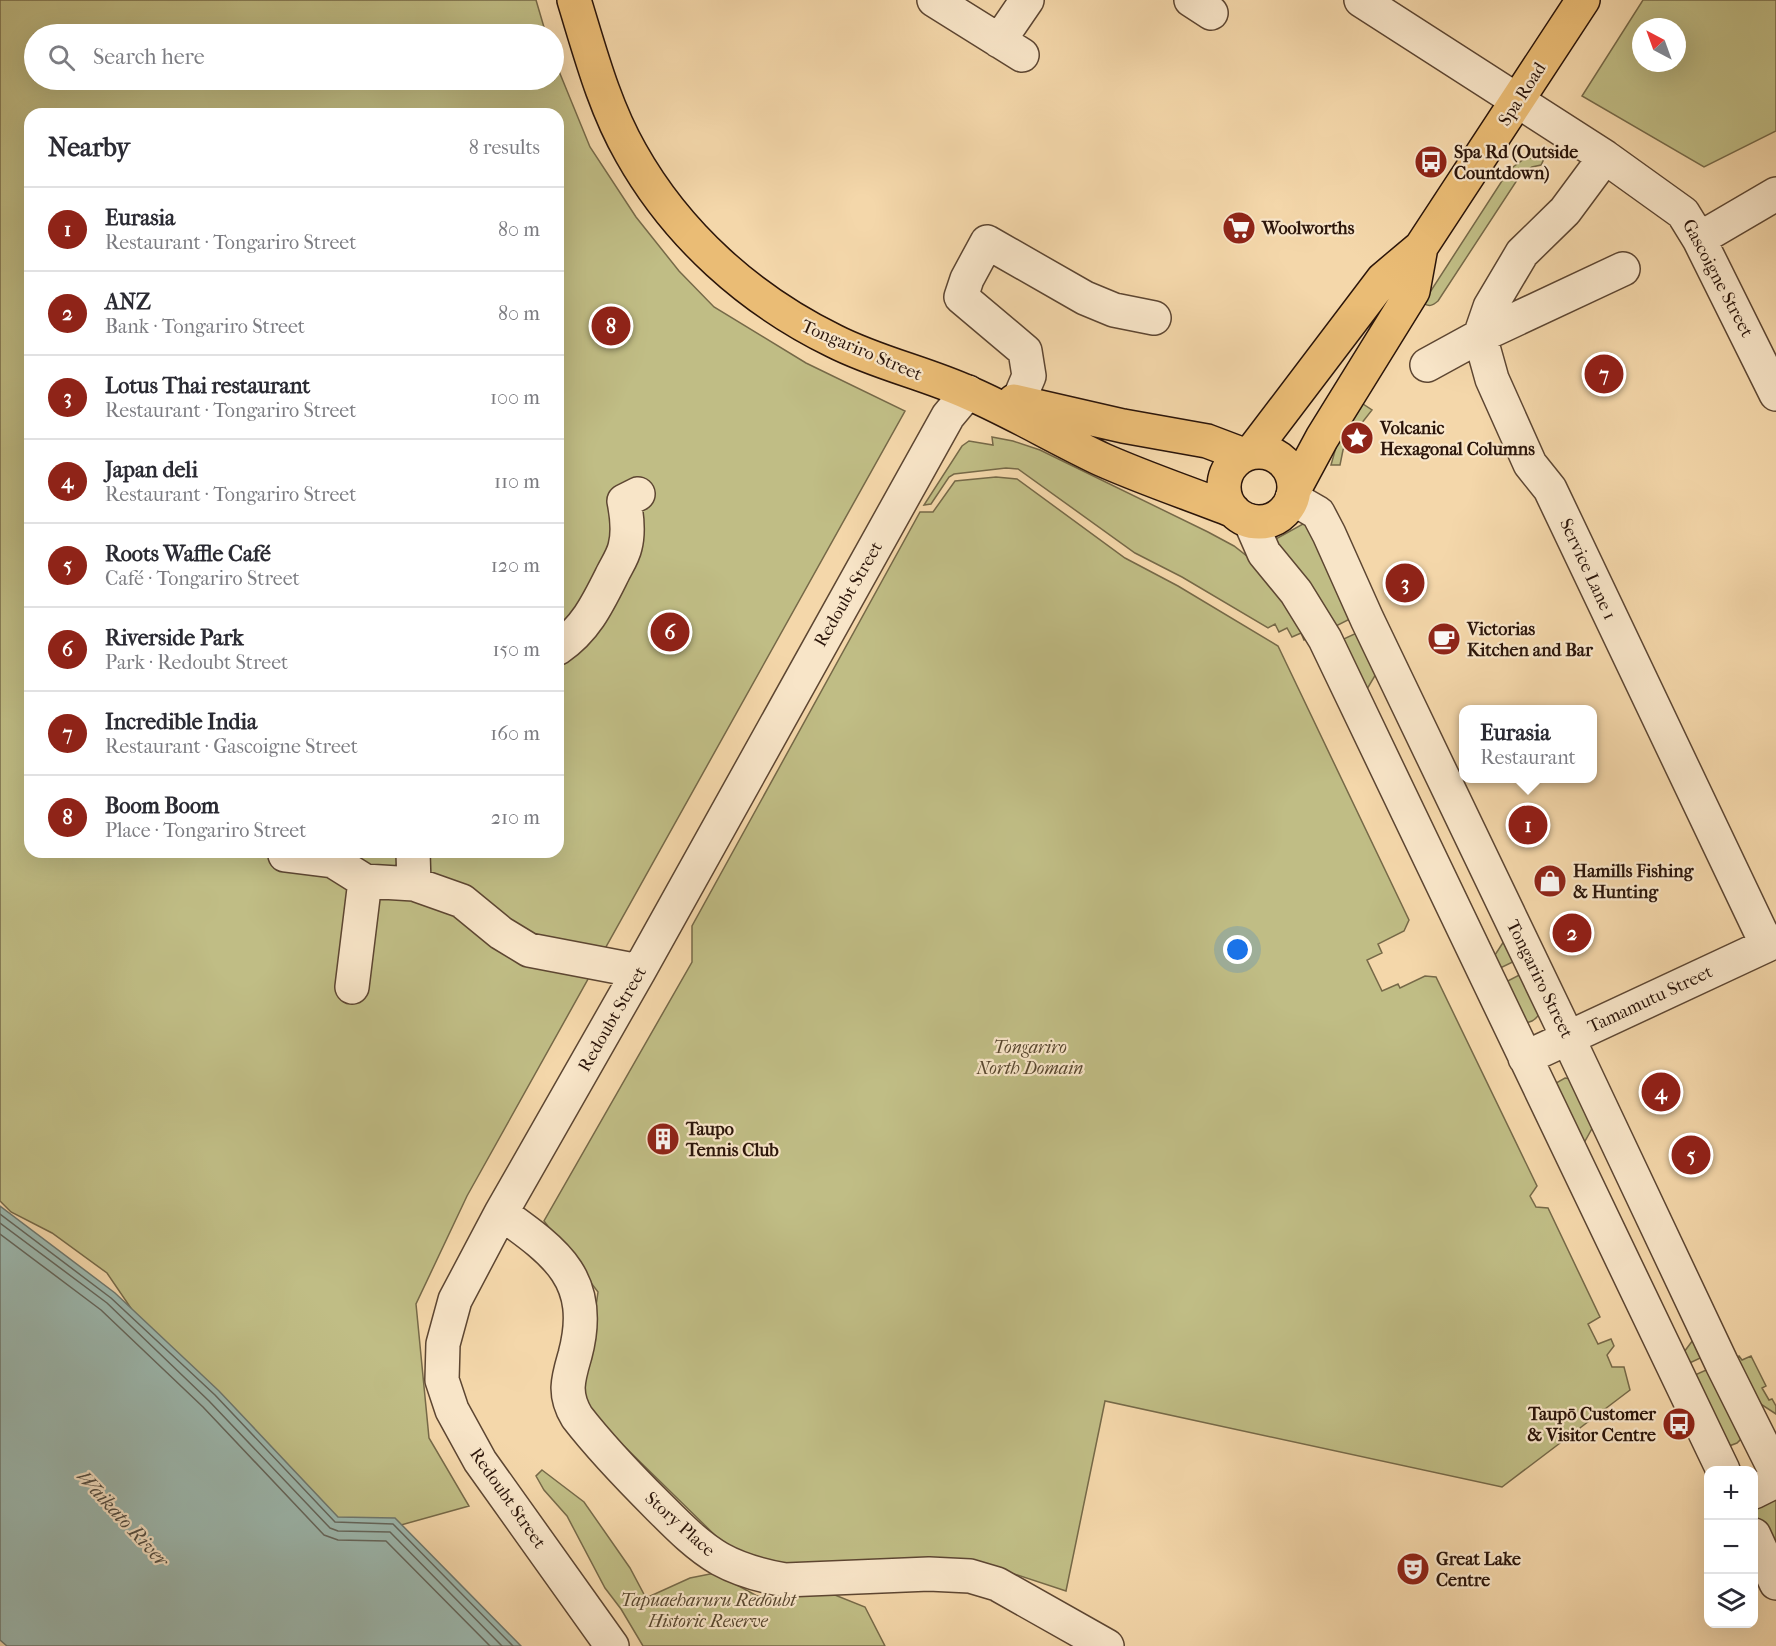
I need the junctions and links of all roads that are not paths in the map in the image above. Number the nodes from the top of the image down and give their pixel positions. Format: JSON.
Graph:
{"nodes":[{"id":1,"x":574,"y":0,"type":"edge"},
{"id":2,"x":934,"y":0,"type":"edge"},
{"id":3,"x":1027,"y":0,"type":"edge"},
{"id":4,"x":1361,"y":0,"type":"edge"},
{"id":5,"x":1583,"y":0,"type":"edge"},
{"id":6,"x":1518,"y":101,"type":"junction"},
{"id":7,"x":1605,"y":158,"type":"junction"},
{"id":8,"x":1776,"y":194,"type":"edge"},
{"id":9,"x":1699,"y":239,"type":"junction"},
{"id":10,"x":1421,"y":247,"type":"junction"},
{"id":11,"x":1623,"y":269,"type":"dead end"},
{"id":12,"x":1154,"y":318,"type":"dead end"},
{"id":13,"x":1480,"y":336,"type":"junction"},
{"id":14,"x":1427,"y":365,"type":"dead end"},
{"id":15,"x":968,"y":392,"type":"junction"},
{"id":16,"x":1776,"y":394,"type":"edge"},
{"id":17,"x":1018,"y":402,"type":"junction"},
{"id":18,"x":1248,"y":454,"type":"junction"},
{"id":19,"x":638,"y":494,"type":"dead end"},
{"id":20,"x":1293,"y":494,"type":"junction"},
{"id":21,"x":1242,"y":516,"type":"junction"},
{"id":22,"x":564,"y":644,"type":"edge"},
{"id":23,"x":309,"y":858,"type":"edge"},
{"id":24,"x":413,"y":858,"type":"edge"},
{"id":25,"x":365,"y":881,"type":"junction"},
{"id":26,"x":414,"y":884,"type":"junction"},
{"id":27,"x":1772,"y":943,"type":"edge"},
{"id":28,"x":639,"y":971,"type":"junction"},
{"id":29,"x":352,"y":987,"type":"dead end"},
{"id":30,"x":1568,"y":1038,"type":"junction"},
{"id":31,"x":1525,"y":1059,"type":"junction"},
{"id":32,"x":501,"y":1213,"type":"junction"},
{"id":33,"x":1772,"y":1452,"type":"edge"},
{"id":34,"x":1721,"y":1466,"type":"edge"},
{"id":35,"x":1728,"y":1466,"type":"edge"},
{"id":36,"x":1776,"y":1481,"type":"edge"},
{"id":37,"x":1758,"y":1490,"type":"edge"},
{"id":38,"x":1758,"y":1544,"type":"edge"},
{"id":39,"x":1776,"y":1583,"type":"edge"},
{"id":40,"x":612,"y":1646,"type":"edge"},
{"id":41,"x":1107,"y":1646,"type":"edge"}],
"edges":[{"from":1,"to":15,"type":"main road","name":"Tongariro Street"},
{"from":2,"to":3,"type":"street"},
{"from":4,"to":6,"type":"street","name":"Gascoigne Street"},
{"from":5,"to":6,"type":"main road","name":"Spa Road"},
{"from":6,"to":7,"type":"street","name":"Gascoigne Street"},
{"from":6,"to":10,"type":"main road","name":"Spa Road"},
{"from":7,"to":9,"type":"street","name":"Gascoigne Street"},
{"from":7,"to":13,"type":"street"},
{"from":8,"to":9,"type":"street"},
{"from":9,"to":16,"type":"street","name":"Gascoigne Street"},
{"from":10,"to":18,"type":"main road","name":"Spa Road"},
{"from":10,"to":20,"type":"main road","name":"Spa Road"},
{"from":11,"to":13,"type":"street"},
{"from":12,"to":17,"type":"street"},
{"from":13,"to":14,"type":"street"},
{"from":13,"to":27,"type":"street","name":"Service Lane 1"},
{"from":15,"to":17,"type":"main road","name":"Tongariro Street"},
{"from":15,"to":21,"type":"main road","name":"Tongariro Street"},
{"from":15,"to":28,"type":"street","name":"Redoubt Street"},
{"from":17,"to":18,"type":"main road","name":"Tongariro Street"},
{"from":18,"to":20,"type":"main road"},
{"from":18,"to":21,"type":"main road"},
{"from":19,"to":22,"type":"street"},
{"from":20,"to":21,"type":"main road"},
{"from":20,"to":30,"type":"street","name":"Tongariro Street"},
{"from":21,"to":31,"type":"street"},
{"from":23,"to":25,"type":"street"},
{"from":24,"to":26,"type":"street"},
{"from":25,"to":26,"type":"street"},
{"from":25,"to":29,"type":"street"},
{"from":26,"to":28,"type":"street"},
{"from":27,"to":30,"type":"street","name":"Tamamutu Street"},
{"from":28,"to":32,"type":"street","name":"Redoubt Street"},
{"from":30,"to":31,"type":"street","name":"Tamamutu Street"},
{"from":30,"to":33,"type":"street","name":"Tongariro Street"},
{"from":31,"to":34,"type":"street"},
{"from":32,"to":40,"type":"street","name":"Redoubt Street"},
{"from":32,"to":41,"type":"street","name":"Story Place"},
{"from":33,"to":35,"type":"street"},
{"from":36,"to":37,"type":"street"},
{"from":38,"to":39,"type":"street"}]}
